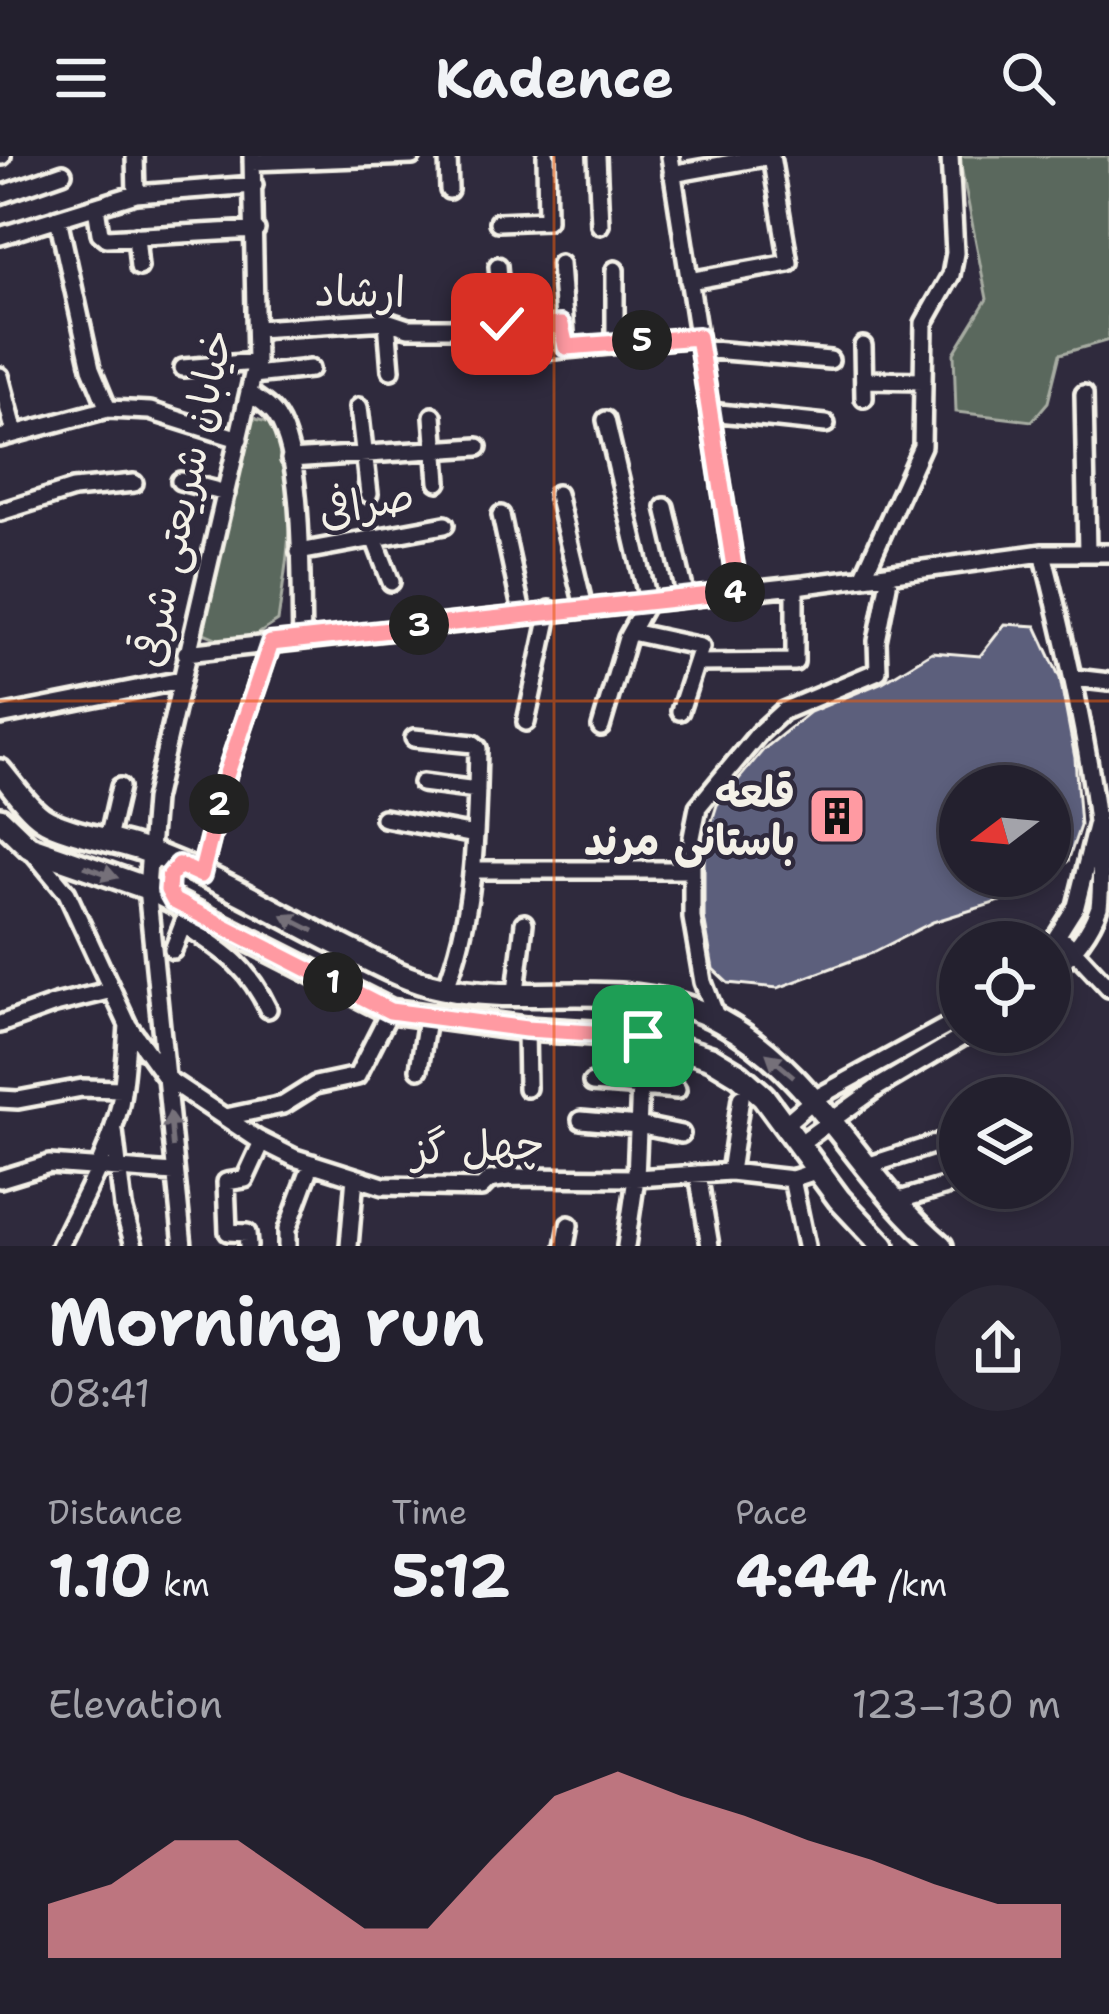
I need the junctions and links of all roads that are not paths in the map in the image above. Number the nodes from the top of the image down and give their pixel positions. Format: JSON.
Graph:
{"nodes":[{"id":1,"x":135,"y":156,"type":"edge"},
{"id":2,"x":412,"y":156,"type":"edge"},
{"id":3,"x":448,"y":156,"type":"edge"},
{"id":4,"x":546,"y":156,"type":"edge"},
{"id":5,"x":597,"y":156,"type":"edge"},
{"id":6,"x":670,"y":156,"type":"edge"},
{"id":7,"x":771,"y":156,"type":"edge"},
{"id":8,"x":950,"y":156,"type":"edge"},
{"id":9,"x":252,"y":159,"type":"edge"},
{"id":10,"x":63,"y":173,"type":"dead end"},
{"id":11,"x":672,"y":174,"type":"junction"},
{"id":12,"x":254,"y":185,"type":"junction"},
{"id":13,"x":449,"y":190,"type":"dead end"},
{"id":14,"x":136,"y":194,"type":"junction"},
{"id":15,"x":0,"y":195,"type":"edge"},
{"id":16,"x":96,"y":207,"type":"junction"},
{"id":17,"x":58,"y":218,"type":"junction"},
{"id":18,"x":498,"y":222,"type":"dead end"},
{"id":19,"x":600,"y":225,"type":"dead end"},
{"id":20,"x":256,"y":230,"type":"junction"},
{"id":21,"x":0,"y":236,"type":"edge"},
{"id":22,"x":136,"y":236,"type":"junction"},
{"id":23,"x":560,"y":264,"type":"dead end"},
{"id":24,"x":498,"y":266,"type":"dead end"},
{"id":25,"x":139,"y":267,"type":"dead end"},
{"id":26,"x":615,"y":270,"type":"dead end"},
{"id":27,"x":689,"y":281,"type":"junction"},
{"id":28,"x":387,"y":321,"type":"junction"},
{"id":29,"x":561,"y":325,"type":"junction"},
{"id":30,"x":463,"y":328,"type":"dead end"},
{"id":31,"x":256,"y":329,"type":"junction"},
{"id":32,"x":615,"y":342,"type":"junction"},
{"id":33,"x":699,"y":343,"type":"junction"},
{"id":34,"x":863,"y":346,"type":"dead end"},
{"id":35,"x":566,"y":347,"type":"junction"},
{"id":36,"x":510,"y":354,"type":"dead end"},
{"id":37,"x":830,"y":360,"type":"dead end"},
{"id":38,"x":183,"y":368,"type":"dead end"},
{"id":39,"x":254,"y":369,"type":"junction"},
{"id":40,"x":310,"y":369,"type":"dead end"},
{"id":41,"x":391,"y":370,"type":"dead end"},
{"id":42,"x":0,"y":376,"type":"edge"},
{"id":43,"x":864,"y":380,"type":"junction"},
{"id":44,"x":923,"y":381,"type":"junction"},
{"id":45,"x":249,"y":393,"type":"junction"},
{"id":46,"x":1084,"y":394,"type":"dead end"},
{"id":47,"x":864,"y":398,"type":"dead end"},
{"id":48,"x":359,"y":407,"type":"dead end"},
{"id":49,"x":108,"y":409,"type":"junction"},
{"id":50,"x":710,"y":412,"type":"junction"},
{"id":51,"x":433,"y":416,"type":"dead end"},
{"id":52,"x":606,"y":420,"type":"dead end"},
{"id":53,"x":826,"y":424,"type":"dead end"},
{"id":54,"x":7,"y":435,"type":"edge"},
{"id":55,"x":239,"y":439,"type":"junction"},
{"id":56,"x":478,"y":447,"type":"dead end"},
{"id":57,"x":436,"y":450,"type":"junction"},
{"id":58,"x":364,"y":454,"type":"junction"},
{"id":59,"x":290,"y":459,"type":"junction"},
{"id":60,"x":180,"y":481,"type":"dead end"},
{"id":61,"x":438,"y":482,"type":"dead end"},
{"id":62,"x":134,"y":483,"type":"dead end"},
{"id":63,"x":226,"y":493,"type":"junction"},
{"id":64,"x":369,"y":494,"type":"dead end"},
{"id":65,"x":557,"y":494,"type":"dead end"},
{"id":66,"x":665,"y":507,"type":"dead end"},
{"id":67,"x":0,"y":512,"type":"edge"},
{"id":68,"x":501,"y":515,"type":"dead end"},
{"id":69,"x":446,"y":525,"type":"dead end"},
{"id":70,"x":374,"y":538,"type":"junction"},
{"id":71,"x":299,"y":552,"type":"junction"},
{"id":72,"x":1087,"y":553,"type":"junction"},
{"id":73,"x":1109,"y":553,"type":"edge"},
{"id":74,"x":1042,"y":554,"type":"junction"},
{"id":75,"x":890,"y":574,"type":"junction"},
{"id":76,"x":862,"y":578,"type":"junction"},
{"id":77,"x":391,"y":582,"type":"dead end"},
{"id":78,"x":795,"y":586,"type":"junction"},
{"id":79,"x":738,"y":592,"type":"junction"},
{"id":80,"x":686,"y":597,"type":"junction"},
{"id":81,"x":648,"y":600,"type":"junction"},
{"id":82,"x":584,"y":607,"type":"junction"},
{"id":83,"x":550,"y":610,"type":"junction"},
{"id":84,"x":521,"y":613,"type":"junction"},
{"id":85,"x":631,"y":632,"type":"junction"},
{"id":86,"x":302,"y":639,"type":"junction"},
{"id":87,"x":271,"y":643,"type":"junction"},
{"id":88,"x":186,"y":653,"type":"junction"},
{"id":89,"x":696,"y":664,"type":"junction"},
{"id":90,"x":1075,"y":679,"type":"junction"},
{"id":91,"x":181,"y":680,"type":"junction"},
{"id":92,"x":1109,"y":682,"type":"edge"},
{"id":93,"x":680,"y":711,"type":"dead end"},
{"id":94,"x":0,"y":716,"type":"edge"},
{"id":95,"x":526,"y":722,"type":"dead end"},
{"id":96,"x":601,"y":727,"type":"dead end"},
{"id":97,"x":414,"y":738,"type":"dead end"},
{"id":98,"x":0,"y":771,"type":"edge"},
{"id":99,"x":422,"y":782,"type":"dead end"},
{"id":100,"x":120,"y":787,"type":"dead end"},
{"id":101,"x":477,"y":790,"type":"junction"},
{"id":102,"x":1100,"y":805,"type":"junction"},
{"id":103,"x":384,"y":818,"type":"dead end"},
{"id":104,"x":0,"y":819,"type":"edge"},
{"id":105,"x":43,"y":819,"type":"junction"},
{"id":106,"x":475,"y":836,"type":"junction"},
{"id":107,"x":109,"y":839,"type":"junction"},
{"id":108,"x":29,"y":848,"type":"junction"},
{"id":109,"x":148,"y":851,"type":"junction"},
{"id":110,"x":179,"y":865,"type":"junction"},
{"id":111,"x":692,"y":870,"type":"junction"},
{"id":112,"x":473,"y":871,"type":"junction"},
{"id":113,"x":201,"y":875,"type":"junction"},
{"id":114,"x":147,"y":888,"type":"junction"},
{"id":115,"x":1104,"y":908,"type":"edge"},
{"id":116,"x":182,"y":911,"type":"junction"},
{"id":117,"x":1067,"y":921,"type":"edge"},
{"id":118,"x":524,"y":923,"type":"dead end"},
{"id":119,"x":1071,"y":946,"type":"edge"},
{"id":120,"x":1075,"y":947,"type":"junction"},
{"id":121,"x":173,"y":950,"type":"dead end"},
{"id":122,"x":1071,"y":951,"type":"edge"},
{"id":123,"x":1109,"y":988,"type":"edge"},
{"id":124,"x":445,"y":989,"type":"junction"},
{"id":125,"x":112,"y":990,"type":"junction"},
{"id":126,"x":158,"y":990,"type":"junction"},
{"id":127,"x":516,"y":992,"type":"junction"},
{"id":128,"x":268,"y":1009,"type":"dead end"},
{"id":129,"x":390,"y":1011,"type":"junction"},
{"id":130,"x":427,"y":1018,"type":"junction"},
{"id":131,"x":717,"y":1019,"type":"junction"},
{"id":132,"x":127,"y":1022,"type":"junction"},
{"id":133,"x":0,"y":1024,"type":"edge"},
{"id":134,"x":526,"y":1029,"type":"junction"},
{"id":135,"x":939,"y":1030,"type":"edge"},
{"id":136,"x":643,"y":1036,"type":"junction"},
{"id":137,"x":939,"y":1052,"type":"edge"},
{"id":138,"x":419,"y":1070,"type":"dead end"},
{"id":139,"x":166,"y":1078,"type":"junction"},
{"id":140,"x":592,"y":1083,"type":"dead end"},
{"id":141,"x":640,"y":1085,"type":"junction"},
{"id":142,"x":527,"y":1088,"type":"dead end"},
{"id":143,"x":122,"y":1089,"type":"junction"},
{"id":144,"x":677,"y":1090,"type":"dead end"},
{"id":145,"x":741,"y":1098,"type":"dead end"},
{"id":146,"x":0,"y":1099,"type":"edge"},
{"id":147,"x":814,"y":1100,"type":"junction"},
{"id":148,"x":226,"y":1117,"type":"junction"},
{"id":149,"x":581,"y":1120,"type":"dead end"},
{"id":150,"x":833,"y":1120,"type":"junction"},
{"id":151,"x":638,"y":1125,"type":"junction"},
{"id":152,"x":784,"y":1125,"type":"junction"},
{"id":153,"x":113,"y":1126,"type":"junction"},
{"id":154,"x":681,"y":1134,"type":"dead end"},
{"id":155,"x":262,"y":1142,"type":"junction"},
{"id":156,"x":939,"y":1143,"type":"edge"},
{"id":157,"x":799,"y":1144,"type":"junction"},
{"id":158,"x":312,"y":1163,"type":"junction"},
{"id":159,"x":864,"y":1167,"type":"junction"},
{"id":160,"x":99,"y":1168,"type":"junction"},
{"id":161,"x":118,"y":1170,"type":"junction"},
{"id":162,"x":819,"y":1170,"type":"junction"},
{"id":163,"x":730,"y":1172,"type":"junction"},
{"id":164,"x":175,"y":1173,"type":"junction"},
{"id":165,"x":698,"y":1174,"type":"junction"},
{"id":166,"x":355,"y":1177,"type":"junction"},
{"id":167,"x":636,"y":1178,"type":"junction"},
{"id":168,"x":0,"y":1179,"type":"edge"},
{"id":169,"x":792,"y":1179,"type":"junction"},
{"id":170,"x":939,"y":1188,"type":"edge"},
{"id":171,"x":893,"y":1202,"type":"junction"},
{"id":172,"x":569,"y":1225,"type":"dead end"},
{"id":173,"x":880,"y":1245,"type":"edge"},
{"id":174,"x":60,"y":1246,"type":"edge"},
{"id":175,"x":134,"y":1246,"type":"edge"},
{"id":176,"x":183,"y":1246,"type":"edge"},
{"id":177,"x":248,"y":1246,"type":"edge"},
{"id":178,"x":287,"y":1246,"type":"edge"},
{"id":179,"x":349,"y":1246,"type":"edge"},
{"id":180,"x":565,"y":1246,"type":"edge"},
{"id":181,"x":626,"y":1246,"type":"edge"},
{"id":182,"x":710,"y":1246,"type":"edge"},
{"id":183,"x":806,"y":1246,"type":"edge"},
{"id":184,"x":941,"y":1246,"type":"edge"}],
"edges":[{"from":1,"to":14,"type":"street"},
{"from":2,"to":9,"type":"street"},
{"from":3,"to":13,"type":"street"},
{"from":4,"to":18,"type":"street"},
{"from":5,"to":19,"type":"street"},
{"from":6,"to":11,"type":"street"},
{"from":7,"to":11,"type":"street"},
{"from":7,"to":27,"type":"street"},
{"from":8,"to":44,"type":"street"},
{"from":9,"to":12,"type":"street","name":"خیابان شریعتی شرقی"},
{"from":10,"to":15,"type":"street"},
{"from":11,"to":27,"type":"street"},
{"from":12,"to":14,"type":"street"},
{"from":12,"to":20,"type":"street","name":"خیابان شریعتی شرقی"},
{"from":14,"to":16,"type":"street"},
{"from":16,"to":17,"type":"street"},
{"from":16,"to":22,"type":"street"},
{"from":17,"to":21,"type":"street"},
{"from":17,"to":49,"type":"street"},
{"from":20,"to":22,"type":"street"},
{"from":20,"to":31,"type":"street","name":"خیابان شریعتی شرقی"},
{"from":22,"to":25,"type":"street"},
{"from":23,"to":29,"type":"street"},
{"from":24,"to":29,"type":"street"},
{"from":26,"to":32,"type":"street"},
{"from":27,"to":33,"type":"street"},
{"from":28,"to":30,"type":"street","name":"ارشاد"},
{"from":28,"to":31,"type":"street","name":"ارشاد"},
{"from":28,"to":41,"type":"street"},
{"from":29,"to":35,"type":"street"},
{"from":31,"to":39,"type":"street","name":"خیابان شریعتی شرقی"},
{"from":32,"to":33,"type":"street"},
{"from":32,"to":35,"type":"street"},
{"from":33,"to":37,"type":"street"},
{"from":33,"to":50,"type":"street"},
{"from":34,"to":43,"type":"street"},
{"from":35,"to":36,"type":"street"},
{"from":38,"to":39,"type":"street"},
{"from":39,"to":40,"type":"street"},
{"from":39,"to":45,"type":"street","name":"خیابان شریعتی شرقی"},
{"from":42,"to":54,"type":"street"},
{"from":43,"to":44,"type":"street"},
{"from":43,"to":47,"type":"street"},
{"from":44,"to":76,"type":"street"},
{"from":45,"to":55,"type":"street","name":"خیابان شریعتی شرقی"},
{"from":45,"to":59,"type":"street"},
{"from":46,"to":72,"type":"street"},
{"from":48,"to":58,"type":"street"},
{"from":49,"to":54,"type":"street"},
{"from":49,"to":55,"type":"street"},
{"from":50,"to":53,"type":"street"},
{"from":50,"to":79,"type":"street"},
{"from":51,"to":57,"type":"street"},
{"from":52,"to":81,"type":"street"},
{"from":55,"to":63,"type":"street","name":"خیابان شریعتی شرقی"},
{"from":56,"to":57,"type":"street"},
{"from":57,"to":58,"type":"street"},
{"from":57,"to":61,"type":"street"},
{"from":58,"to":59,"type":"street"},
{"from":58,"to":64,"type":"street"},
{"from":59,"to":71,"type":"street"},
{"from":60,"to":63,"type":"street"},
{"from":62,"to":67,"type":"street"},
{"from":63,"to":88,"type":"street","name":"خیابان شریعتی شرقی"},
{"from":65,"to":82,"type":"street"},
{"from":66,"to":80,"type":"street"},
{"from":68,"to":84,"type":"street"},
{"from":69,"to":70,"type":"street","name":"صرافی"},
{"from":70,"to":71,"type":"street","name":"صرافی"},
{"from":70,"to":77,"type":"street"},
{"from":71,"to":86,"type":"street"},
{"from":72,"to":73,"type":"street"},
{"from":72,"to":74,"type":"street"},
{"from":74,"to":75,"type":"street"},
{"from":74,"to":90,"type":"street"},
{"from":75,"to":76,"type":"street"},
{"from":75,"to":111,"type":"street"},
{"from":76,"to":78,"type":"street"},
{"from":78,"to":79,"type":"street"},
{"from":78,"to":89,"type":"street"},
{"from":79,"to":80,"type":"street"},
{"from":80,"to":81,"type":"street"},
{"from":81,"to":82,"type":"street"},
{"from":81,"to":85,"type":"street"},
{"from":82,"to":83,"type":"street"},
{"from":83,"to":84,"type":"street"},
{"from":83,"to":95,"type":"street"},
{"from":84,"to":86,"type":"street"},
{"from":85,"to":89,"type":"street"},
{"from":85,"to":96,"type":"street"},
{"from":86,"to":87,"type":"street"},
{"from":87,"to":88,"type":"street"},
{"from":87,"to":113,"type":"street"},
{"from":88,"to":91,"type":"street","name":"خیابان شریعتی شرقی"},
{"from":89,"to":93,"type":"street"},
{"from":90,"to":92,"type":"street"},
{"from":90,"to":102,"type":"street"},
{"from":91,"to":94,"type":"street"},
{"from":91,"to":109,"type":"street","name":"خیابان شریعتی شرقی"},
{"from":97,"to":101,"type":"street"},
{"from":98,"to":105,"type":"main road"},
{"from":99,"to":101,"type":"street"},
{"from":100,"to":107,"type":"street"},
{"from":101,"to":106,"type":"street"},
{"from":102,"to":115,"type":"street"},
{"from":102,"to":117,"type":"street"},
{"from":103,"to":106,"type":"street"},
{"from":104,"to":108,"type":"main road"},
{"from":105,"to":107,"type":"main road"},
{"from":105,"to":108,"type":"main road"},
{"from":106,"to":112,"type":"street"},
{"from":107,"to":109,"type":"main road"},
{"from":108,"to":114,"type":"main road","one_way":true},
{"from":108,"to":125,"type":"street"},
{"from":109,"to":110,"type":"main road"},
{"from":109,"to":114,"type":"street","name":"خیابان شریعتی شرقی"},
{"from":110,"to":113,"type":"main road"},
{"from":110,"to":116,"type":"main road"},
{"from":111,"to":112,"type":"street"},
{"from":111,"to":131,"type":"street"},
{"from":112,"to":124,"type":"street"},
{"from":124,"to":113,"type":"main road","one_way":true},
{"from":114,"to":116,"type":"main road"},
{"from":114,"to":126,"type":"street"},
{"from":115,"to":120,"type":"street"},
{"from":116,"to":121,"type":"street"},
{"from":116,"to":128,"type":"street"},
{"from":116,"to":129,"type":"main road"},
{"from":118,"to":127,"type":"street"},
{"from":119,"to":120,"type":"street"},
{"from":120,"to":122,"type":"street"},
{"from":120,"to":123,"type":"street"},
{"from":124,"to":127,"type":"main road"},
{"from":125,"to":132,"type":"street"},
{"from":125,"to":133,"type":"street"},
{"from":126,"to":132,"type":"street"},
{"from":126,"to":139,"type":"street"},
{"from":127,"to":131,"type":"main road"},
{"from":129,"to":130,"type":"main road"},
{"from":129,"to":148,"type":"street"},
{"from":130,"to":134,"type":"main road"},
{"from":130,"to":138,"type":"street"},
{"from":147,"to":131,"type":"main road","one_way":true},
{"from":132,"to":139,"type":"street"},
{"from":132,"to":143,"type":"street"},
{"from":134,"to":136,"type":"main road"},
{"from":134,"to":142,"type":"street"},
{"from":135,"to":147,"type":"street"},
{"from":136,"to":141,"type":"street"},
{"from":136,"to":152,"type":"main road"},
{"from":137,"to":150,"type":"street"},
{"from":139,"to":148,"type":"street","name":"چهل گز"},
{"from":164,"to":139,"type":"street","one_way":true},
{"from":140,"to":141,"type":"street"},
{"from":141,"to":144,"type":"street"},
{"from":141,"to":151,"type":"street"},
{"from":143,"to":146,"type":"street"},
{"from":143,"to":153,"type":"street"},
{"from":145,"to":163,"type":"street"},
{"from":147,"to":150,"type":"main road"},
{"from":147,"to":152,"type":"street"},
{"from":148,"to":155,"type":"street","name":"چهل گز"},
{"from":149,"to":151,"type":"street"},
{"from":150,"to":157,"type":"street"},
{"from":150,"to":159,"type":"main road"},
{"from":151,"to":154,"type":"street"},
{"from":151,"to":167,"type":"street"},
{"from":152,"to":157,"type":"main road"},
{"from":153,"to":160,"type":"street"},
{"from":153,"to":161,"type":"street"},
{"from":155,"to":158,"type":"street","name":"چهل گز"},
{"from":155,"to":177,"type":"street"},
{"from":156,"to":159,"type":"street"},
{"from":157,"to":162,"type":"main road"},
{"from":158,"to":166,"type":"street","name":"چهل گز"},
{"from":158,"to":178,"type":"street"},
{"from":159,"to":171,"type":"main road"},
{"from":160,"to":161,"type":"street"},
{"from":160,"to":168,"type":"street"},
{"from":160,"to":174,"type":"street"},
{"from":161,"to":164,"type":"street"},
{"from":161,"to":175,"type":"street"},
{"from":162,"to":169,"type":"street","name":"چهل گز"},
{"from":162,"to":173,"type":"main road"},
{"from":163,"to":165,"type":"street","name":"چهل گز"},
{"from":163,"to":169,"type":"street","name":"چهل گز"},
{"from":164,"to":176,"type":"street"},
{"from":165,"to":167,"type":"street","name":"چهل گز"},
{"from":165,"to":182,"type":"street"},
{"from":166,"to":167,"type":"street","name":"چهل گز"},
{"from":166,"to":179,"type":"street"},
{"from":167,"to":181,"type":"street"},
{"from":169,"to":183,"type":"street"},
{"from":170,"to":171,"type":"street"},
{"from":171,"to":184,"type":"main road"},
{"from":172,"to":180,"type":"street"}]}
